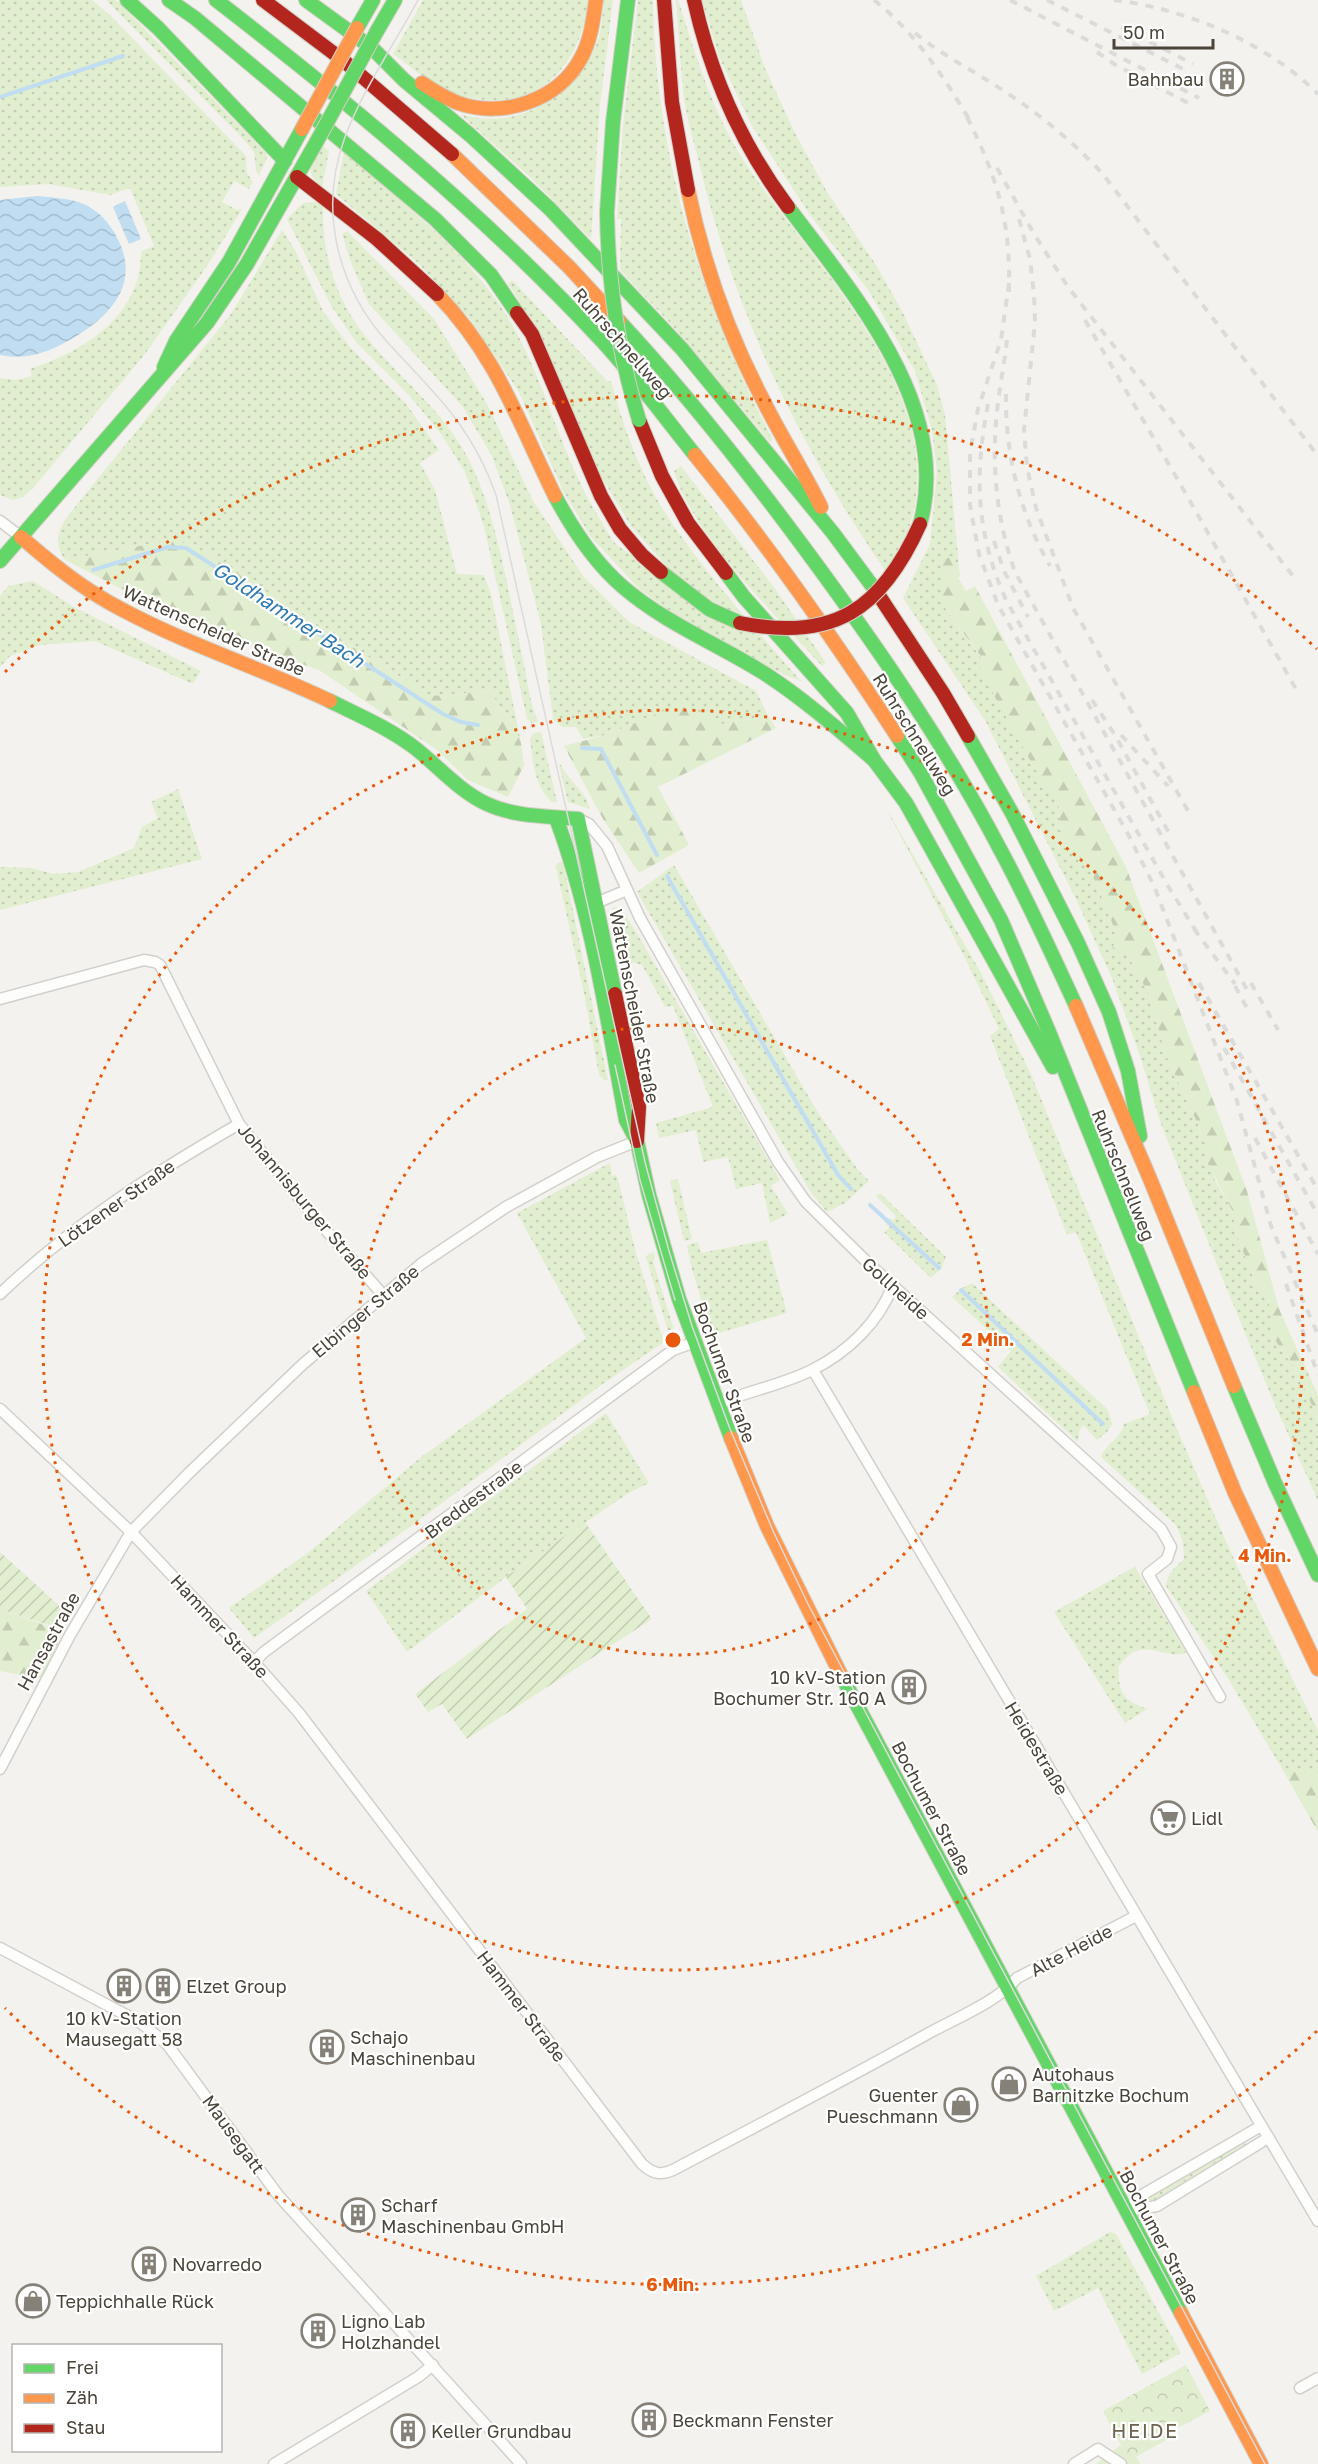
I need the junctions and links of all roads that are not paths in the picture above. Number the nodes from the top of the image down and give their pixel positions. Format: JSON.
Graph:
{"nodes":[{"id":1,"x":127,"y":0,"type":"edge"},
{"id":2,"x":169,"y":0,"type":"edge"},
{"id":3,"x":216,"y":0,"type":"edge"},
{"id":4,"x":263,"y":0,"type":"edge"},
{"id":5,"x":306,"y":0,"type":"edge"},
{"id":6,"x":373,"y":0,"type":"edge"},
{"id":7,"x":395,"y":0,"type":"edge"},
{"id":8,"x":596,"y":0,"type":"edge"},
{"id":9,"x":628,"y":0,"type":"edge"},
{"id":10,"x":664,"y":0,"type":"edge"},
{"id":11,"x":694,"y":0,"type":"edge"},
{"id":12,"x":372,"y":48,"type":"junction"},
{"id":13,"x":285,"y":161,"type":"junction"},
{"id":14,"x":297,"y":177,"type":"junction"},
{"id":15,"x":160,"y":376,"type":"junction"},
{"id":16,"x":0,"y":521,"type":"edge"},
{"id":17,"x":833,"y":533,"type":"junction"},
{"id":18,"x":21,"y":537,"type":"junction"},
{"id":19,"x":0,"y":561,"type":"edge"},
{"id":20,"x":874,"y":760,"type":"junction"},
{"id":21,"x":556,"y":818,"type":"junction"},
{"id":22,"x":578,"y":819,"type":"junction"},
{"id":23,"x":627,"y":890,"type":"junction"},
{"id":24,"x":596,"y":903,"type":"junction"},
{"id":25,"x":0,"y":999,"type":"edge"},
{"id":26,"x":1073,"y":1096,"type":"junction"},
{"id":27,"x":239,"y":1124,"type":"junction"},
{"id":28,"x":637,"y":1141,"type":"junction"},
{"id":29,"x":1147,"y":1171,"type":"junction"},
{"id":30,"x":893,"y":1286,"type":"junction"},
{"id":31,"x":0,"y":1294,"type":"edge"},
{"id":32,"x":382,"y":1295,"type":"junction"},
{"id":33,"x":695,"y":1342,"type":"junction"},
{"id":34,"x":813,"y":1370,"type":"junction"},
{"id":35,"x":717,"y":1404,"type":"junction"},
{"id":36,"x":0,"y":1409,"type":"edge"},
{"id":37,"x":132,"y":1532,"type":"junction"},
{"id":38,"x":1318,"y":1575,"type":"edge"},
{"id":39,"x":254,"y":1662,"type":"junction"},
{"id":40,"x":1318,"y":1669,"type":"edge"},
{"id":41,"x":1220,"y":1697,"type":"dead end"},
{"id":42,"x":0,"y":1769,"type":"edge"},
{"id":43,"x":1136,"y":1917,"type":"junction"},
{"id":44,"x":0,"y":1948,"type":"edge"},
{"id":45,"x":1009,"y":1987,"type":"junction"},
{"id":46,"x":1261,"y":2127,"type":"junction"},
{"id":47,"x":1268,"y":2138,"type":"junction"},
{"id":48,"x":1126,"y":2211,"type":"junction"},
{"id":49,"x":1318,"y":2221,"type":"edge"},
{"id":50,"x":433,"y":2366,"type":"junction"},
{"id":51,"x":1318,"y":2378,"type":"edge"},
{"id":52,"x":1300,"y":2388,"type":"dead end"},
{"id":53,"x":274,"y":2464,"type":"edge"},
{"id":54,"x":521,"y":2464,"type":"edge"},
{"id":55,"x":1074,"y":2464,"type":"edge"},
{"id":56,"x":1121,"y":2464,"type":"edge"},
{"id":57,"x":1261,"y":2464,"type":"edge"}],
"edges":[{"from":1,"to":13,"type":"main road"},
{"from":2,"to":11,"type":"main road","bridge":true},
{"from":3,"to":26,"type":"main road","name":"Ruhrschnellweg"},
{"from":4,"to":29,"type":"main road","name":"Ruhrschnellweg"},
{"from":5,"to":12,"type":"main road"},
{"from":6,"to":13,"type":"main road","bridge":true},
{"from":7,"to":14,"type":"main road","bridge":true},
{"from":8,"to":12,"type":"main road"},
{"from":9,"to":20,"type":"main road","bridge":true},
{"from":10,"to":17,"type":"main road"},
{"from":12,"to":17,"type":"main road"},
{"from":13,"to":14,"type":"main road"},
{"from":13,"to":15,"type":"main road"},
{"from":14,"to":15,"type":"main road"},
{"from":14,"to":20,"type":"main road"},
{"from":15,"to":18,"type":"main road"},
{"from":16,"to":18,"type":"street"},
{"from":17,"to":29,"type":"main road"},
{"from":18,"to":19,"type":"main road"},
{"from":18,"to":21,"type":"main road","name":"Wattenscheider Straße"},
{"from":20,"to":26,"type":"main road"},
{"from":21,"to":22,"type":"main road","name":"Wattenscheider Straße"},
{"from":21,"to":28,"type":"main road","name":"Wattenscheider Straße"},
{"from":22,"to":23,"type":"street","name":"Gollheide"},
{"from":22,"to":24,"type":"main road","name":"Wattenscheider Straße"},
{"from":23,"to":24,"type":"street"},
{"from":23,"to":30,"type":"street","name":"Gollheide"},
{"from":24,"to":28,"type":"main road","name":"Wattenscheider Straße"},
{"from":25,"to":27,"type":"street","name":"Johannisburger Straße"},
{"from":26,"to":40,"type":"main road","name":"Ruhrschnellweg"},
{"from":27,"to":31,"type":"street","name":"Lötzener Straße"},
{"from":27,"to":32,"type":"street","name":"Johannisburger Straße"},
{"from":28,"to":32,"type":"street","name":"Elbinger Straße"},
{"from":28,"to":33,"type":"main road","name":"Bochumer Straße"},
{"from":29,"to":38,"type":"main road","name":"Ruhrschnellweg"},
{"from":30,"to":34,"type":"street"},
{"from":30,"to":41,"type":"street","name":"Gollheide"},
{"from":32,"to":37,"type":"street","name":"Elbinger Straße"},
{"from":33,"to":35,"type":"main road","name":"Bochumer Straße"},
{"from":33,"to":39,"type":"street","name":"Breddestraße"},
{"from":34,"to":35,"type":"street"},
{"from":34,"to":43,"type":"street","name":"Heidestraße"},
{"from":35,"to":45,"type":"main road","name":"Bochumer Straße"},
{"from":36,"to":37,"type":"street","name":"Hammer Straße"},
{"from":37,"to":39,"type":"street","name":"Hammer Straße"},
{"from":37,"to":42,"type":"street","name":"Hansastraße"},
{"from":39,"to":45,"type":"street","name":"Hammer Straße"},
{"from":43,"to":45,"type":"street","name":"Alte Heide"},
{"from":43,"to":46,"type":"street","name":"Heidestraße"},
{"from":44,"to":50,"type":"street","name":"Mausegatt"},
{"from":45,"to":48,"type":"main road","name":"Bochumer Straße"},
{"from":46,"to":47,"type":"street","name":"Heidestraße"},
{"from":46,"to":48,"type":"street"},
{"from":47,"to":48,"type":"street"},
{"from":47,"to":49,"type":"street","name":"Heidestraße"},
{"from":48,"to":57,"type":"main road","name":"Bochumer Straße"},
{"from":50,"to":53,"type":"street"},
{"from":50,"to":54,"type":"street","name":"Mausegatt"},
{"from":51,"to":52,"type":"street"},
{"from":55,"to":56,"type":"street"}]}
